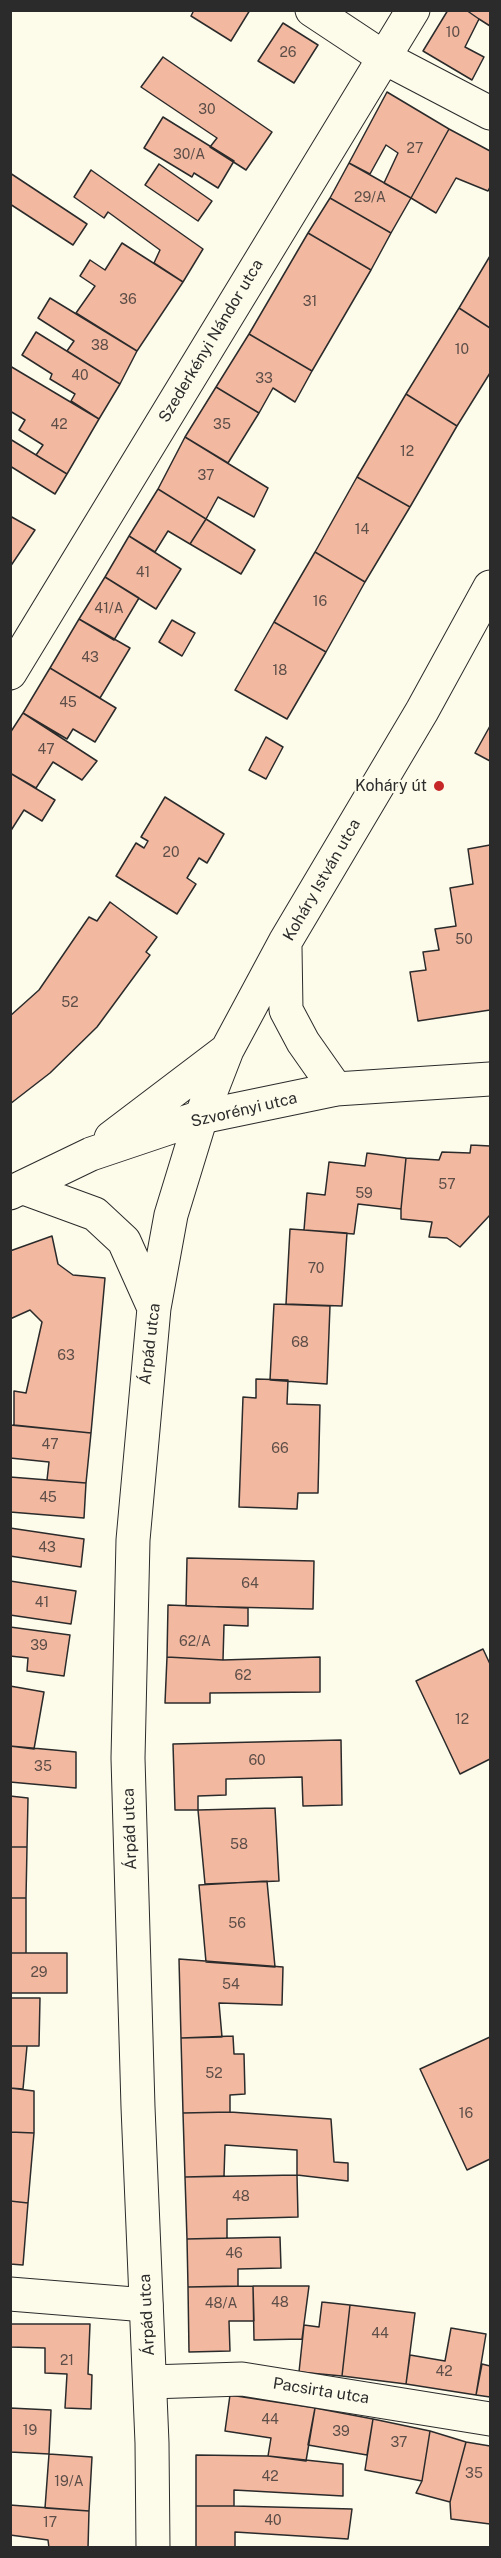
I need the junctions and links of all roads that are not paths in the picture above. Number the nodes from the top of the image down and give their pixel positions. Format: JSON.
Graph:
{"nodes":[{"id":1,"x":312,"y":10,"type":"edge"},
{"id":2,"x":413,"y":10,"type":"edge"},
{"id":3,"x":383,"y":57,"type":"junction"},
{"id":4,"x":490,"y":113,"type":"edge"},
{"id":5,"x":490,"y":587,"type":"edge"},
{"id":6,"x":10,"y":673,"type":"edge"},
{"id":7,"x":285,"y":942,"type":"junction"},
{"id":8,"x":227,"y":1050,"type":"junction"},
{"id":9,"x":490,"y":1079,"type":"edge"},
{"id":10,"x":336,"y":1089,"type":"junction"},
{"id":11,"x":201,"y":1118,"type":"junction"},
{"id":12,"x":91,"y":1154,"type":"junction"},
{"id":13,"x":17,"y":1191,"type":"edge"},
{"id":14,"x":154,"y":1308,"type":"junction"},
{"id":15,"x":10,"y":2294,"type":"edge"},
{"id":16,"x":146,"y":2305,"type":"junction"},
{"id":17,"x":150,"y":2382,"type":"junction"},
{"id":18,"x":490,"y":2419,"type":"edge"},
{"id":19,"x":153,"y":2547,"type":"edge"}],
"edges":[{"from":1,"to":3,"type":"main road"},
{"from":2,"to":3,"type":"main road","name":"Szederkényi Nándor utca"},
{"from":3,"to":4,"type":"main road"},
{"from":3,"to":6,"type":"main road","name":"Szederkényi Nándor utca"},
{"from":5,"to":7,"type":"main road","name":"Koháry István utca"},
{"from":7,"to":8,"type":"main road","name":"Koháry István utca"},
{"from":7,"to":10,"type":"main road"},
{"from":8,"to":11,"type":"main road","name":"Koháry István utca"},
{"from":8,"to":12,"type":"main road"},
{"from":9,"to":10,"type":"main road","name":"Szvorényi utca"},
{"from":10,"to":11,"type":"main road","name":"Szvorényi utca"},
{"from":11,"to":12,"type":"main road","name":"Szvorényi utca"},
{"from":11,"to":14,"type":"main road","name":"Árpád utca"},
{"from":12,"to":13,"type":"main road","name":"Szvorényi utca"},
{"from":13,"to":14,"type":"main road"},
{"from":14,"to":16,"type":"main road","name":"Árpád utca"},
{"from":15,"to":16,"type":"main road"},
{"from":16,"to":17,"type":"main road","name":"Árpád utca"},
{"from":17,"to":18,"type":"main road","name":"Pacsirta utca"},
{"from":17,"to":19,"type":"main road","name":"Árpád utca"}]}
